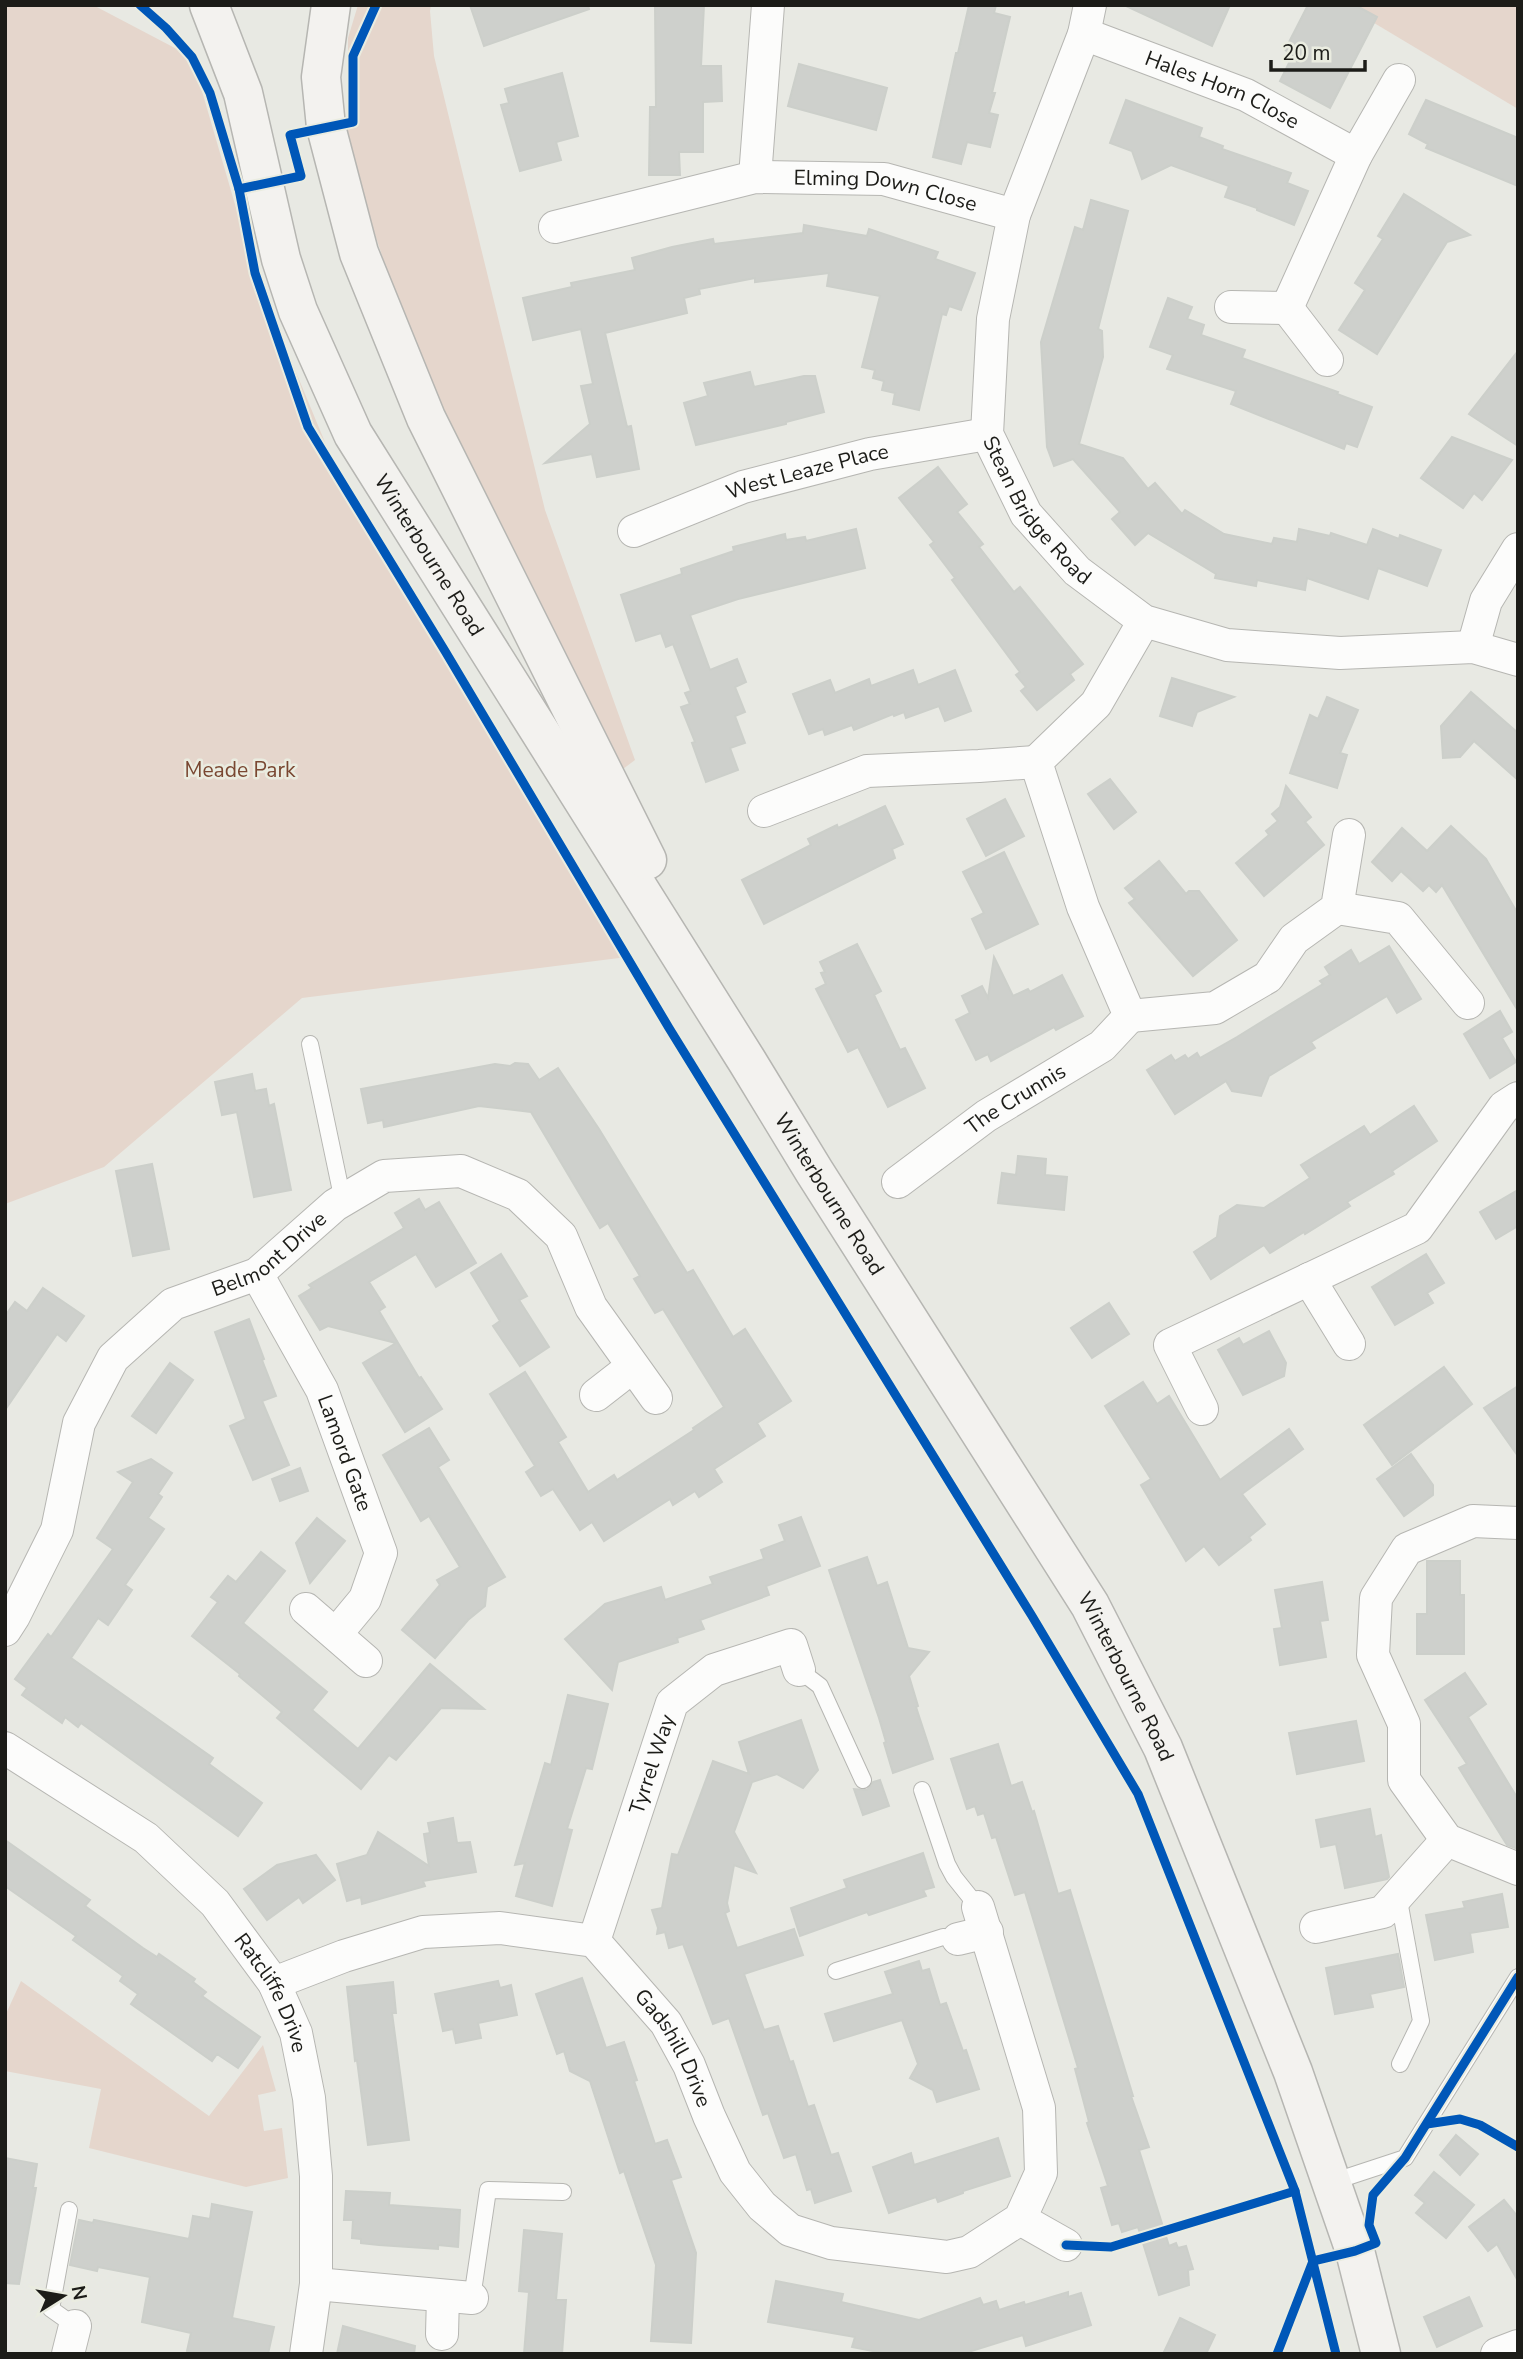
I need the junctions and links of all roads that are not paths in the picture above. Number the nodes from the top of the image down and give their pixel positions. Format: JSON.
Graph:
{"nodes":[{"id":1,"x":209,"y":5,"type":"edge"},
{"id":2,"x":331,"y":5,"type":"edge"},
{"id":3,"x":768,"y":5,"type":"edge"},
{"id":4,"x":1087,"y":20,"type":"edge"},
{"id":5,"x":1399,"y":80,"type":"dead end"},
{"id":6,"x":1356,"y":155,"type":"junction"},
{"id":7,"x":755,"y":177,"type":"junction"},
{"id":8,"x":1014,"y":215,"type":"junction"},
{"id":9,"x":555,"y":227,"type":"dead end"},
{"id":10,"x":1231,"y":307,"type":"dead end"},
{"id":11,"x":1287,"y":308,"type":"junction"},
{"id":12,"x":1327,"y":360,"type":"dead end"},
{"id":13,"x":987,"y":434,"type":"junction"},
{"id":14,"x":634,"y":531,"type":"dead end"},
{"id":15,"x":1518,"y":549,"type":"edge"},
{"id":16,"x":1144,"y":621,"type":"junction"},
{"id":17,"x":1474,"y":647,"type":"junction"},
{"id":18,"x":1518,"y":660,"type":"edge"},
{"id":19,"x":1036,"y":762,"type":"junction"},
{"id":20,"x":764,"y":811,"type":"dead end"},
{"id":21,"x":1349,"y":835,"type":"dead end"},
{"id":22,"x":1338,"y":908,"type":"junction"},
{"id":23,"x":1468,"y":1003,"type":"dead end"},
{"id":24,"x":1130,"y":1016,"type":"junction"},
{"id":25,"x":310,"y":1044,"type":"dead end"},
{"id":26,"x":747,"y":1061,"type":"junction"},
{"id":27,"x":1518,"y":1098,"type":"edge"},
{"id":28,"x":898,"y":1182,"type":"dead end"},
{"id":29,"x":343,"y":1201,"type":"junction"},
{"id":30,"x":257,"y":1274,"type":"junction"},
{"id":31,"x":1310,"y":1279,"type":"junction"},
{"id":32,"x":1349,"y":1344,"type":"dead end"},
{"id":33,"x":632,"y":1367,"type":"junction"},
{"id":34,"x":596,"y":1395,"type":"dead end"},
{"id":35,"x":656,"y":1398,"type":"dead end"},
{"id":36,"x":1202,"y":1409,"type":"dead end"},
{"id":37,"x":1518,"y":1523,"type":"edge"},
{"id":38,"x":306,"y":1609,"type":"dead end"},
{"id":39,"x":5,"y":1630,"type":"edge"},
{"id":40,"x":336,"y":1634,"type":"junction"},
{"id":41,"x":366,"y":1661,"type":"dead end"},
{"id":42,"x":799,"y":1670,"type":"joint"},
{"id":43,"x":5,"y":1748,"type":"edge"},
{"id":44,"x":863,"y":1780,"type":"dead end"},
{"id":45,"x":922,"y":1790,"type":"dead end"},
{"id":46,"x":1447,"y":1840,"type":"junction"},
{"id":47,"x":1518,"y":1869,"type":"edge"},
{"id":48,"x":1398,"y":1895,"type":"junction"},
{"id":49,"x":974,"y":1926,"type":"junction"},
{"id":50,"x":1315,"y":1927,"type":"dead end"},
{"id":51,"x":594,"y":1941,"type":"junction"},
{"id":52,"x":836,"y":1972,"type":"dead end"},
{"id":53,"x":1518,"y":1977,"type":"edge"},
{"id":54,"x":274,"y":1983,"type":"junction"},
{"id":55,"x":1400,"y":2064,"type":"dead end"},
{"id":56,"x":1332,"y":2182,"type":"junction"},
{"id":57,"x":563,"y":2192,"type":"dead end"},
{"id":58,"x":69,"y":2210,"type":"dead end"},
{"id":59,"x":1020,"y":2219,"type":"junction"},
{"id":60,"x":1066,"y":2245,"type":"dead end"},
{"id":61,"x":316,"y":2284,"type":"junction"},
{"id":62,"x":458,"y":2297,"type":"junction"},
{"id":63,"x":442,"y":2334,"type":"dead end"},
{"id":64,"x":72,"y":2340,"type":"edge"},
{"id":65,"x":1518,"y":2346,"type":"edge"},
{"id":66,"x":306,"y":2354,"type":"edge"},
{"id":67,"x":1381,"y":2354,"type":"edge"},
{"id":68,"x":1497,"y":2354,"type":"edge"}],
"edges":[{"from":1,"to":26,"type":"main road","name":"Winterbourne Road"},
{"from":2,"to":26,"type":"main road","name":"Winterbourne Road"},
{"from":3,"to":7,"type":"street"},
{"from":4,"to":6,"type":"street","name":"Hales Horn Close"},
{"from":4,"to":8,"type":"street","name":"Stean Bridge Road"},
{"from":5,"to":6,"type":"street"},
{"from":6,"to":11,"type":"street"},
{"from":7,"to":8,"type":"street","name":"Elming Down Close"},
{"from":7,"to":9,"type":"street","name":"Elming Down Close"},
{"from":8,"to":13,"type":"street","name":"Stean Bridge Road"},
{"from":10,"to":11,"type":"street"},
{"from":11,"to":12,"type":"street"},
{"from":13,"to":14,"type":"street","name":"West Leaze Place"},
{"from":13,"to":16,"type":"street","name":"Stean Bridge Road"},
{"from":15,"to":17,"type":"street"},
{"from":16,"to":17,"type":"street","name":"Stean Bridge Road"},
{"from":16,"to":19,"type":"street"},
{"from":17,"to":18,"type":"street","name":"Stean Bridge Road"},
{"from":19,"to":20,"type":"street"},
{"from":19,"to":24,"type":"street"},
{"from":21,"to":22,"type":"street"},
{"from":22,"to":23,"type":"street"},
{"from":22,"to":24,"type":"street"},
{"from":24,"to":28,"type":"street","name":"The Crunnis"},
{"from":25,"to":29,"type":"lane"},
{"from":26,"to":56,"type":"main road","name":"Winterbourne Road"},
{"from":27,"to":31,"type":"street"},
{"from":29,"to":30,"type":"street","name":"Belmont Drive"},
{"from":29,"to":33,"type":"street","name":"Belmont Drive"},
{"from":30,"to":39,"type":"street","name":"Belmont Drive"},
{"from":30,"to":40,"type":"street","name":"Lamord Gate"},
{"from":31,"to":32,"type":"street"},
{"from":31,"to":36,"type":"street"},
{"from":33,"to":34,"type":"street"},
{"from":33,"to":35,"type":"street","name":"Belmont Drive"},
{"from":37,"to":46,"type":"street"},
{"from":38,"to":40,"type":"street"},
{"from":40,"to":41,"type":"street"},
{"from":42,"to":44,"type":"lane"},
{"from":42,"to":51,"type":"street","name":"Tyrrel Way"},
{"from":43,"to":54,"type":"street","name":"Ratcliffe Drive"},
{"from":45,"to":49,"type":"lane"},
{"from":46,"to":47,"type":"street"},
{"from":46,"to":48,"type":"street"},
{"from":48,"to":50,"type":"street"},
{"from":48,"to":55,"type":"lane"},
{"from":49,"to":52,"type":"lane"},
{"from":49,"to":59,"type":"street"},
{"from":51,"to":54,"type":"street"},
{"from":51,"to":59,"type":"street","name":"Gadshill Drive"},
{"from":53,"to":56,"type":"lane"},
{"from":54,"to":61,"type":"street","name":"Ratcliffe Drive"},
{"from":56,"to":67,"type":"main road","name":"Winterbourne Road"},
{"from":57,"to":62,"type":"lane"},
{"from":58,"to":64,"type":"lane"},
{"from":59,"to":60,"type":"street"},
{"from":61,"to":62,"type":"street"},
{"from":61,"to":66,"type":"street","name":"Ratcliffe Drive"},
{"from":62,"to":63,"type":"street"},
{"from":65,"to":68,"type":"street"}]}
